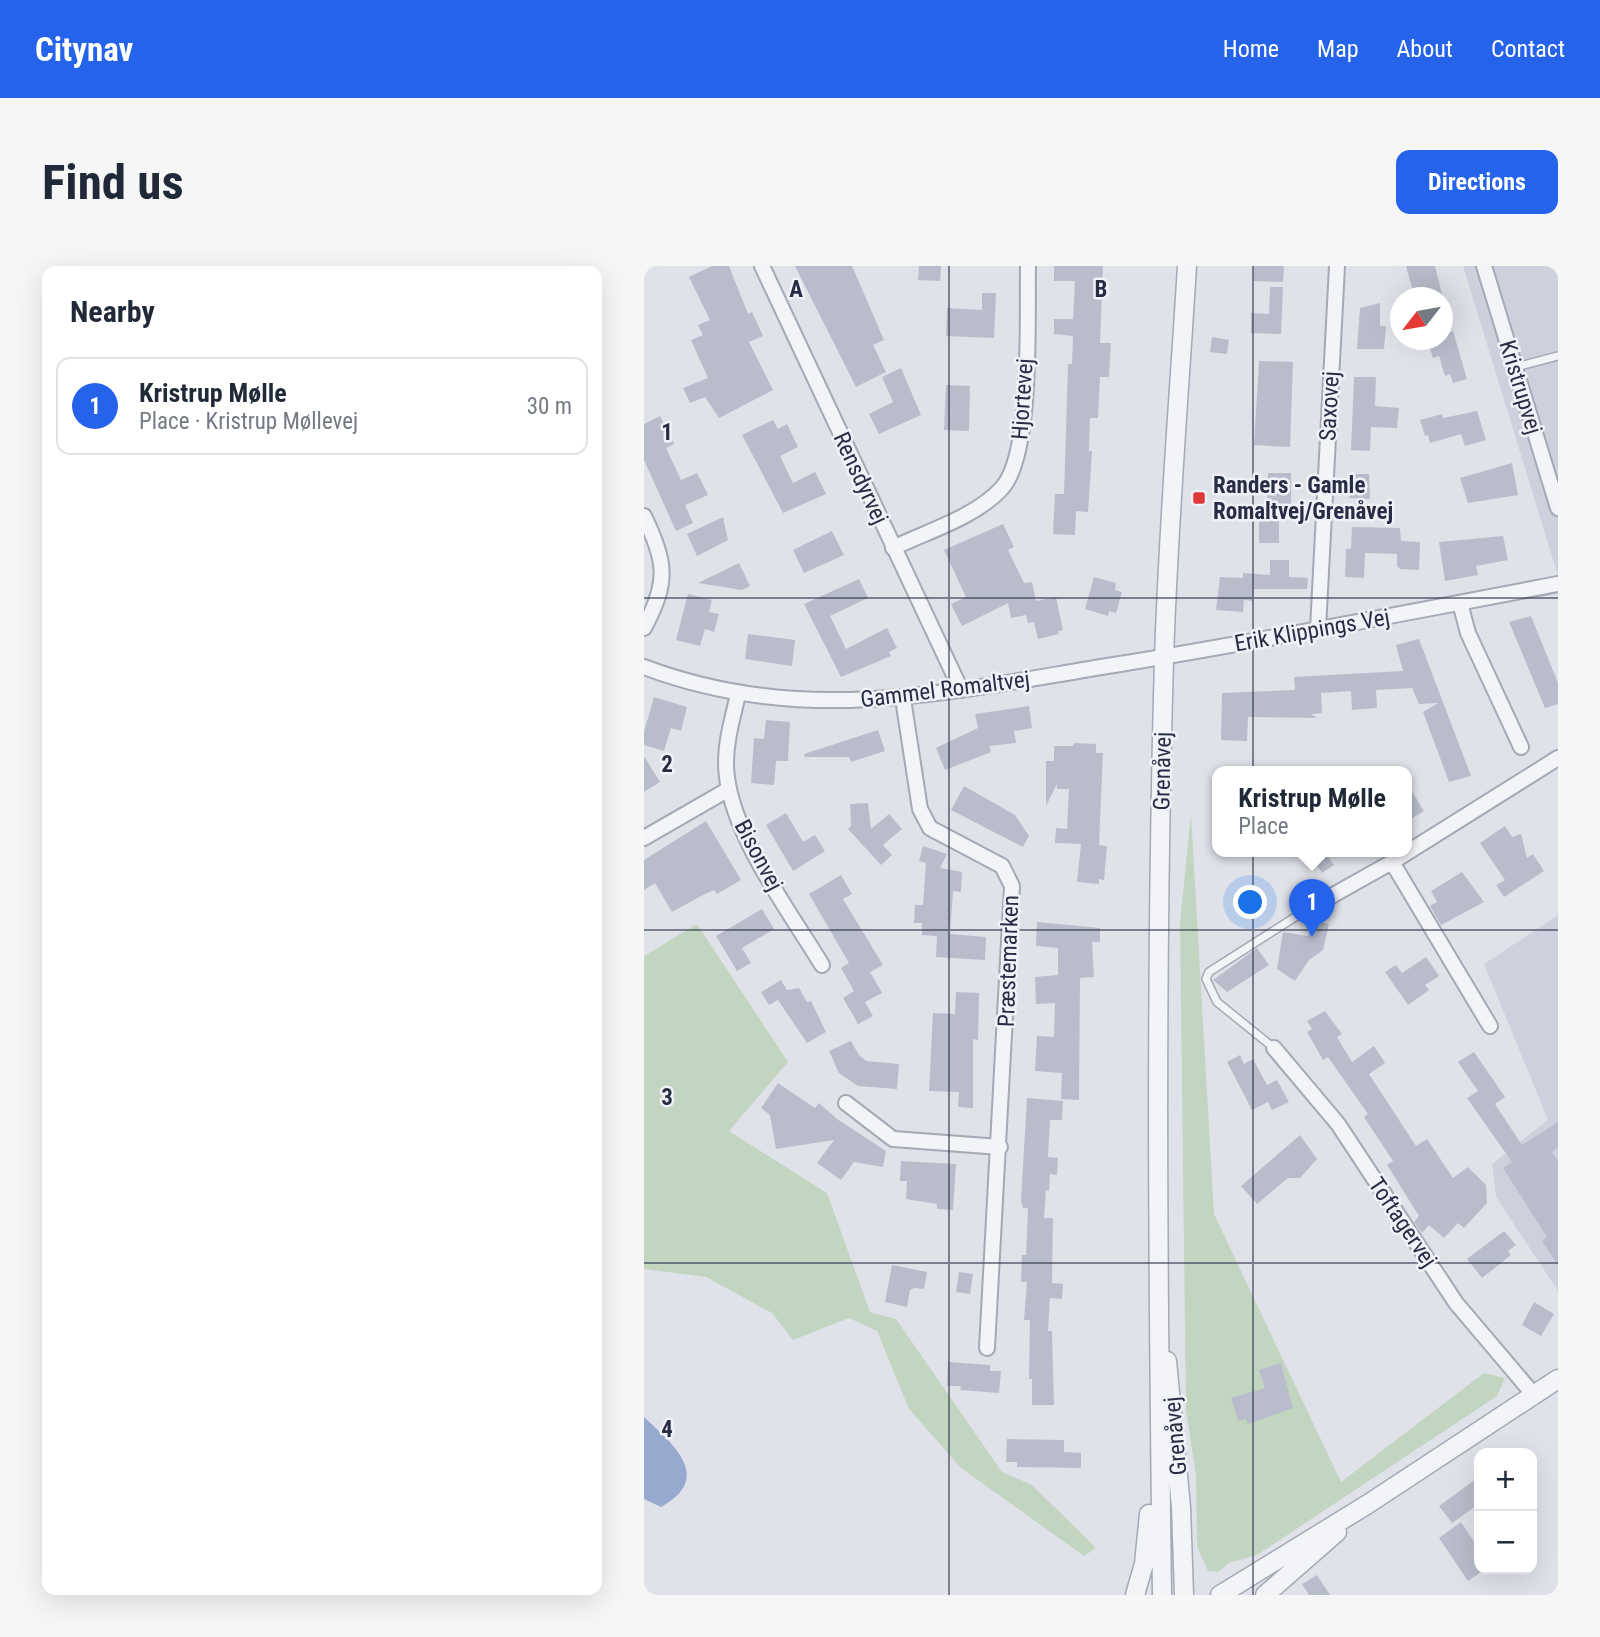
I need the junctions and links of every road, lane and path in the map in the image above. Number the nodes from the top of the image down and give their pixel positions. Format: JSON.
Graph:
{"nodes":[{"id":1,"x":762,"y":266,"type":"edge"},
{"id":2,"x":1028,"y":266,"type":"edge"},
{"id":3,"x":1187,"y":266,"type":"edge"},
{"id":4,"x":1337,"y":266,"type":"edge"},
{"id":5,"x":1484,"y":266,"type":"edge"},
{"id":6,"x":1558,"y":356,"type":"edge"},
{"id":7,"x":1515,"y":368,"type":"junction"},
{"id":8,"x":1555,"y":488,"type":"edge"},
{"id":9,"x":1558,"y":508,"type":"edge"},
{"id":10,"x":644,"y":516,"type":"edge"},
{"id":11,"x":893,"y":548,"type":"junction"},
{"id":12,"x":1558,"y":584,"type":"edge"},
{"id":13,"x":1460,"y":603,"type":"junction"},
{"id":14,"x":644,"y":628,"type":"edge"},
{"id":15,"x":1318,"y":629,"type":"junction"},
{"id":16,"x":1164,"y":657,"type":"junction"},
{"id":17,"x":644,"y":667,"type":"edge"},
{"id":18,"x":961,"y":690,"type":"junction"},
{"id":19,"x":738,"y":694,"type":"junction"},
{"id":20,"x":903,"y":699,"type":"junction"},
{"id":21,"x":1521,"y":747,"type":"dead end"},
{"id":22,"x":1558,"y":758,"type":"edge"},
{"id":23,"x":729,"y":789,"type":"junction"},
{"id":24,"x":644,"y":838,"type":"edge"},
{"id":25,"x":1412,"y":849,"type":"edge"},
{"id":26,"x":1400,"y":857,"type":"edge"},
{"id":27,"x":1392,"y":862,"type":"junction"},
{"id":28,"x":1303,"y":912,"type":"joint"},
{"id":29,"x":822,"y":965,"type":"dead end"},
{"id":30,"x":1490,"y":1027,"type":"dead end"},
{"id":31,"x":1274,"y":1048,"type":"joint"},
{"id":32,"x":846,"y":1103,"type":"dead end"},
{"id":33,"x":1000,"y":1147,"type":"junction"},
{"id":34,"x":1158,"y":1277,"type":"junction"},
{"id":35,"x":987,"y":1348,"type":"dead end"},
{"id":36,"x":1558,"y":1379,"type":"edge"},
{"id":37,"x":1534,"y":1395,"type":"junction"},
{"id":38,"x":1157,"y":1413,"type":"junction"},
{"id":39,"x":1368,"y":1504,"type":"junction"},
{"id":40,"x":1135,"y":1595,"type":"edge"},
{"id":41,"x":1161,"y":1595,"type":"edge"},
{"id":42,"x":1184,"y":1595,"type":"edge"},
{"id":43,"x":1220,"y":1595,"type":"edge"},
{"id":44,"x":1265,"y":1595,"type":"edge"}],
"edges":[{"from":1,"to":11,"type":"street","name":"Rensdyrvej"},
{"from":2,"to":11,"type":"street","name":"Hjortevej"},
{"from":3,"to":16,"type":"street","name":"Grenåvej"},
{"from":4,"to":15,"type":"street","name":"Saxovej"},
{"from":5,"to":7,"type":"street","name":"Kristrupvej"},
{"from":6,"to":7,"type":"lane"},
{"from":7,"to":8,"type":"street","name":"Kristrupvej"},
{"from":8,"to":9,"type":"street","name":"Kristrupvej"},
{"from":10,"to":14,"type":"street"},
{"from":11,"to":18,"type":"street","name":"Rensdyrvej"},
{"from":12,"to":13,"type":"street","name":"Erik Klippings Vej"},
{"from":13,"to":15,"type":"street","name":"Erik Klippings Vej"},
{"from":13,"to":21,"type":"street"},
{"from":15,"to":16,"type":"street","name":"Erik Klippings Vej"},
{"from":16,"to":18,"type":"street","name":"Gammel Romaltvej"},
{"from":16,"to":34,"type":"street","name":"Grenåvej"},
{"from":17,"to":19,"type":"street","name":"Gammel Romaltvej"},
{"from":18,"to":20,"type":"street","name":"Gammel Romaltvej"},
{"from":19,"to":20,"type":"street","name":"Gammel Romaltvej"},
{"from":19,"to":23,"type":"street","name":"Bisonvej"},
{"from":20,"to":33,"type":"street","name":"Præstemarken"},
{"from":22,"to":25,"type":"street"},
{"from":23,"to":24,"type":"street"},
{"from":23,"to":29,"type":"street","name":"Bisonvej"},
{"from":26,"to":27,"type":"street"},
{"from":27,"to":28,"type":"street"},
{"from":27,"to":30,"type":"street"},
{"from":28,"to":31,"type":"lane"},
{"from":31,"to":37,"type":"street","name":"Toftagervej"},
{"from":32,"to":33,"type":"street"},
{"from":33,"to":35,"type":"street","name":"Præstemarken"},
{"from":34,"to":38,"type":"street","name":"Grenåvej"},
{"from":34,"to":42,"type":"street","name":"Grenåvej"},
{"from":36,"to":37,"type":"street"},
{"from":37,"to":39,"type":"street"},
{"from":38,"to":40,"type":"street"},
{"from":38,"to":41,"type":"street","name":"Grenåvej"},
{"from":39,"to":43,"type":"street"},
{"from":39,"to":44,"type":"street"}]}
